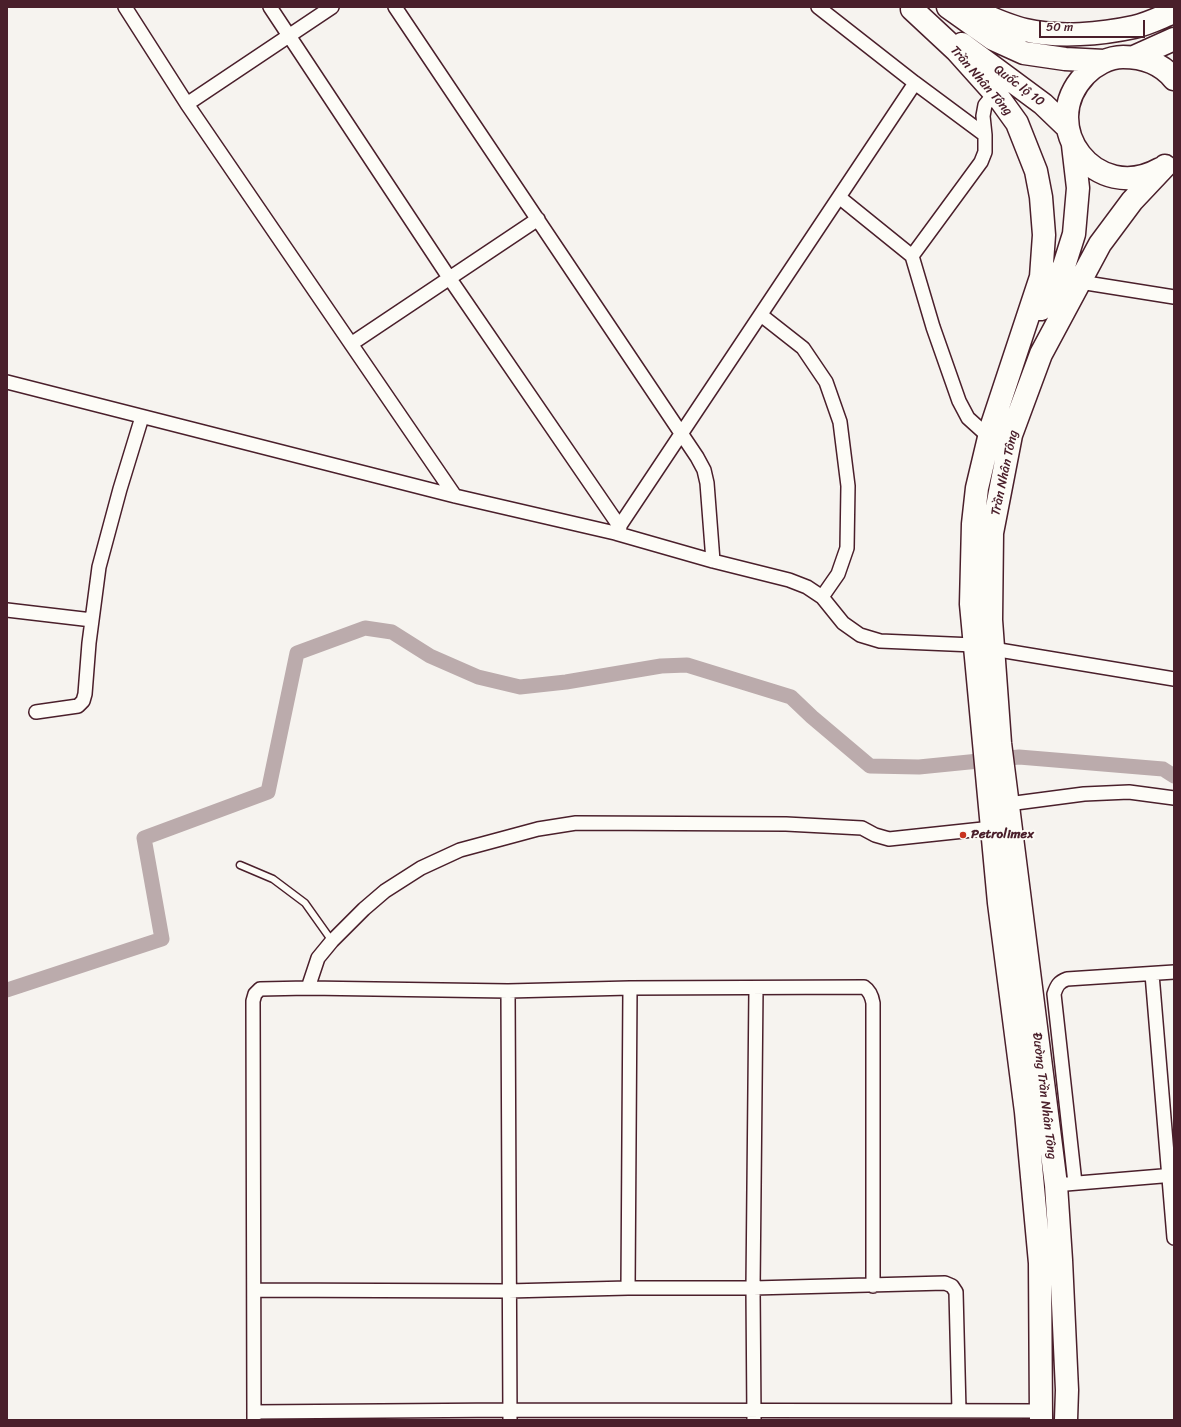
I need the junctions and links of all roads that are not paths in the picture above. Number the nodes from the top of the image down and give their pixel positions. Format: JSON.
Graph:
{"nodes":[{"id":1,"x":125,"y":7,"type":"edge"},
{"id":2,"x":270,"y":7,"type":"edge"},
{"id":3,"x":332,"y":7,"type":"edge"},
{"id":4,"x":395,"y":7,"type":"edge"},
{"id":5,"x":818,"y":7,"type":"edge"},
{"id":6,"x":948,"y":7,"type":"edge"},
{"id":7,"x":965,"y":7,"type":"edge"},
{"id":8,"x":910,"y":8,"type":"edge"},
{"id":9,"x":1174,"y":12,"type":"edge"},
{"id":10,"x":289,"y":36,"type":"junction"},
{"id":11,"x":1174,"y":39,"type":"edge"},
{"id":12,"x":1134,"y":57,"type":"junction"},
{"id":13,"x":1104,"y":61,"type":"junction"},
{"id":14,"x":1174,"y":79,"type":"edge"},
{"id":15,"x":915,"y":83,"type":"junction"},
{"id":16,"x":995,"y":94,"type":"junction"},
{"id":17,"x":187,"y":104,"type":"junction"},
{"id":18,"x":985,"y":135,"type":"junction"},
{"id":19,"x":1071,"y":136,"type":"junction"},
{"id":20,"x":1169,"y":161,"type":"edge"},
{"id":21,"x":839,"y":197,"type":"junction"},
{"id":22,"x":538,"y":219,"type":"junction"},
{"id":23,"x":912,"y":256,"type":"junction"},
{"id":24,"x":450,"y":278,"type":"junction"},
{"id":25,"x":1080,"y":282,"type":"junction"},
{"id":26,"x":1174,"y":297,"type":"edge"},
{"id":27,"x":761,"y":315,"type":"junction"},
{"id":28,"x":352,"y":344,"type":"junction"},
{"id":29,"x":1009,"y":373,"type":"junction"},
{"id":30,"x":7,"y":382,"type":"edge"},
{"id":31,"x":142,"y":417,"type":"junction"},
{"id":32,"x":681,"y":434,"type":"junction"},
{"id":33,"x":989,"y":437,"type":"junction"},
{"id":34,"x":455,"y":496,"type":"junction"},
{"id":35,"x":618,"y":530,"type":"junction"},
{"id":36,"x":713,"y":561,"type":"junction"},
{"id":37,"x":822,"y":597,"type":"junction"},
{"id":38,"x":7,"y":610,"type":"edge"},
{"id":39,"x":92,"y":620,"type":"junction"},
{"id":40,"x":984,"y":647,"type":"junction"},
{"id":41,"x":1174,"y":679,"type":"edge"},
{"id":42,"x":36,"y":712,"type":"dead end"},
{"id":43,"x":995,"y":774,"type":"junction"},
{"id":44,"x":1174,"y":798,"type":"edge"},
{"id":45,"x":1008,"y":804,"type":"junction"},
{"id":46,"x":992,"y":828,"type":"junction"},
{"id":47,"x":240,"y":864,"type":"dead end"},
{"id":48,"x":332,"y":941,"type":"junction"},
{"id":49,"x":1174,"y":972,"type":"edge"},
{"id":50,"x":1152,"y":974,"type":"junction"},
{"id":51,"x":308,"y":988,"type":"junction"},
{"id":52,"x":630,"y":988,"type":"junction"},
{"id":53,"x":756,"y":988,"type":"junction"},
{"id":54,"x":508,"y":991,"type":"junction"},
{"id":55,"x":1172,"y":1175,"type":"edge"},
{"id":56,"x":1065,"y":1184,"type":"junction"},
{"id":57,"x":1032,"y":1189,"type":"junction"},
{"id":58,"x":1174,"y":1238,"type":"edge"},
{"id":59,"x":873,"y":1286,"type":"junction"},
{"id":60,"x":628,"y":1288,"type":"junction"},
{"id":61,"x":753,"y":1288,"type":"junction"},
{"id":62,"x":254,"y":1290,"type":"junction"},
{"id":63,"x":508,"y":1291,"type":"junction"},
{"id":64,"x":959,"y":1411,"type":"junction"},
{"id":65,"x":510,"y":1415,"type":"edge"},
{"id":66,"x":754,"y":1415,"type":"edge"},
{"id":67,"x":1041,"y":1415,"type":"edge"},
{"id":68,"x":254,"y":1416,"type":"edge"},
{"id":69,"x":1066,"y":1420,"type":"edge"}],
"edges":[{"from":1,"to":17,"type":"street"},
{"from":2,"to":10,"type":"street"},
{"from":3,"to":10,"type":"street"},
{"from":4,"to":22,"type":"street"},
{"from":5,"to":15,"type":"street"},
{"from":6,"to":13,"type":"highway","name":"Quốc lộ 10"},
{"from":7,"to":9,"type":"highway"},
{"from":8,"to":16,"type":"highway","name":"Trần Nhân Tông"},
{"from":8,"to":19,"type":"highway","name":"Quốc lộ 10"},
{"from":10,"to":17,"type":"street"},
{"from":10,"to":24,"type":"street"},
{"from":11,"to":12,"type":"highway"},
{"from":12,"to":13,"type":"highway"},
{"from":12,"to":14,"type":"highway"},
{"from":13,"to":19,"type":"highway","name":"Trần Nhân Tông"},
{"from":15,"to":18,"type":"street"},
{"from":15,"to":21,"type":"street"},
{"from":16,"to":18,"type":"street"},
{"from":16,"to":29,"type":"highway","name":"Trần Nhân Tông"},
{"from":17,"to":28,"type":"street"},
{"from":18,"to":23,"type":"street"},
{"from":19,"to":20,"type":"highway","name":"Quốc lộ 10"},
{"from":19,"to":29,"type":"highway","name":"Trần Nhân Tông"},
{"from":20,"to":25,"type":"highway","name":"Trần Nhân Tông"},
{"from":21,"to":23,"type":"street"},
{"from":21,"to":27,"type":"street"},
{"from":22,"to":24,"type":"street"},
{"from":22,"to":32,"type":"street"},
{"from":23,"to":33,"type":"street"},
{"from":24,"to":28,"type":"street"},
{"from":24,"to":35,"type":"street"},
{"from":25,"to":26,"type":"street"},
{"from":25,"to":40,"type":"highway","name":"Trần Nhân Tông"},
{"from":27,"to":32,"type":"street"},
{"from":27,"to":37,"type":"street"},
{"from":28,"to":34,"type":"street"},
{"from":29,"to":33,"type":"highway","name":"Trần Nhân Tông"},
{"from":30,"to":31,"type":"street"},
{"from":31,"to":34,"type":"street"},
{"from":31,"to":39,"type":"street"},
{"from":32,"to":35,"type":"street"},
{"from":32,"to":36,"type":"street"},
{"from":33,"to":40,"type":"highway","name":"Trần Nhân Tông"},
{"from":34,"to":35,"type":"street"},
{"from":35,"to":36,"type":"street"},
{"from":36,"to":37,"type":"street"},
{"from":37,"to":40,"type":"street"},
{"from":38,"to":39,"type":"street"},
{"from":39,"to":42,"type":"street"},
{"from":40,"to":41,"type":"street"},
{"from":40,"to":43,"type":"highway","name":"Trần Nhân Tông"},
{"from":43,"to":45,"type":"highway","name":"Đường Trần Nhân Tông"},
{"from":43,"to":46,"type":"highway","name":"Đường Trần Nhân Tông"},
{"from":44,"to":45,"type":"street"},
{"from":45,"to":56,"type":"highway","name":"Đường Trần Nhân Tông"},
{"from":46,"to":48,"type":"street"},
{"from":46,"to":57,"type":"highway","name":"Đường Trần Nhân Tông"},
{"from":47,"to":48,"type":"lane"},
{"from":48,"to":51,"type":"street"},
{"from":49,"to":50,"type":"street"},
{"from":50,"to":55,"type":"street"},
{"from":50,"to":56,"type":"street"},
{"from":51,"to":54,"type":"street"},
{"from":51,"to":62,"type":"street"},
{"from":52,"to":53,"type":"street"},
{"from":52,"to":54,"type":"street"},
{"from":52,"to":60,"type":"street"},
{"from":53,"to":59,"type":"street"},
{"from":53,"to":61,"type":"street"},
{"from":54,"to":63,"type":"street"},
{"from":55,"to":56,"type":"street"},
{"from":55,"to":58,"type":"street"},
{"from":56,"to":57,"type":"highway"},
{"from":56,"to":69,"type":"highway","name":"Đường Trần Nhân Tông"},
{"from":57,"to":67,"type":"highway","name":"Đường Trần Nhân Tông"},
{"from":59,"to":61,"type":"street"},
{"from":59,"to":64,"type":"street"},
{"from":60,"to":61,"type":"street"},
{"from":60,"to":63,"type":"street"},
{"from":61,"to":66,"type":"street"},
{"from":62,"to":63,"type":"street"},
{"from":62,"to":68,"type":"street"},
{"from":63,"to":65,"type":"street"},
{"from":64,"to":66,"type":"street"},
{"from":64,"to":67,"type":"street"},
{"from":65,"to":66,"type":"street"},
{"from":65,"to":68,"type":"street"}]}
